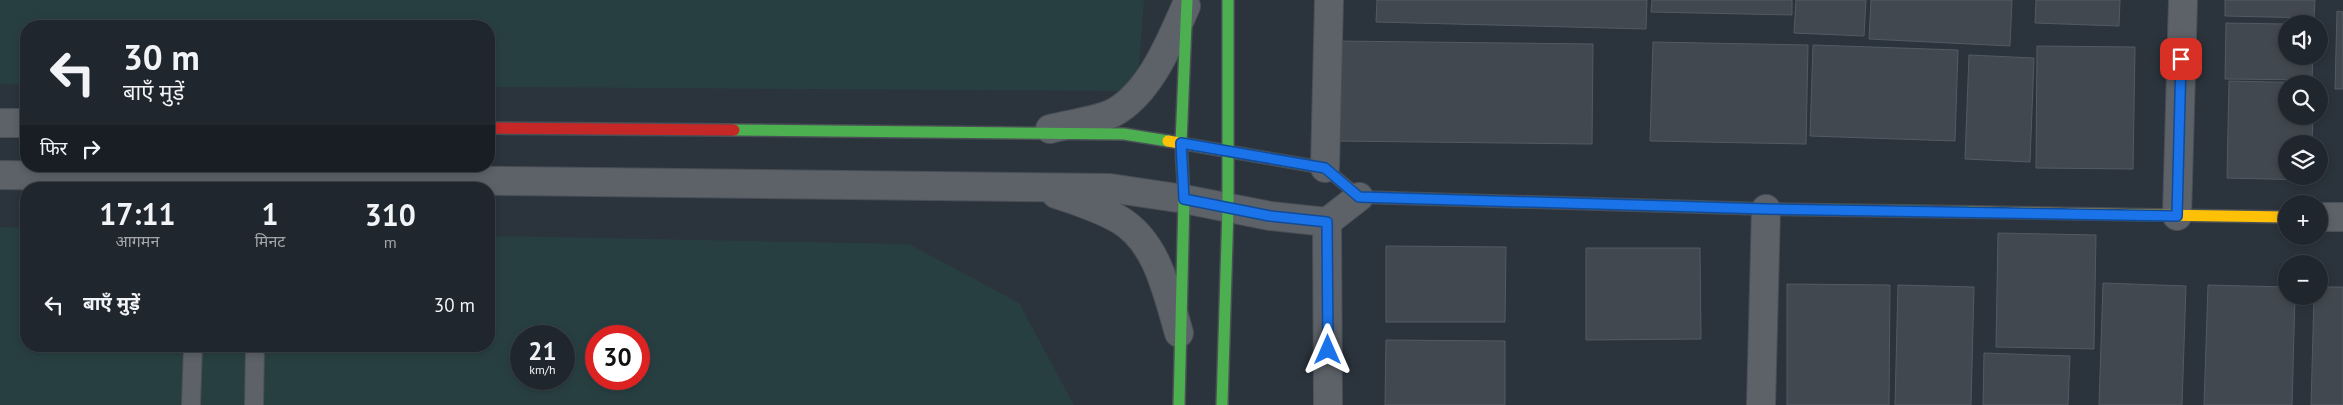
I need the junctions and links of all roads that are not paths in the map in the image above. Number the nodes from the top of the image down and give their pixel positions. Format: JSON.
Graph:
{"nodes":[{"id":1,"x":1228,"y":0,"type":"edge"},
{"id":2,"x":1329,"y":0,"type":"edge"},
{"id":3,"x":2183,"y":0,"type":"edge"},
{"id":4,"x":1187,"y":3,"type":"edge"},
{"id":5,"x":0,"y":123,"type":"edge"},
{"id":6,"x":20,"y":123,"type":"edge"},
{"id":7,"x":495,"y":128,"type":"edge"},
{"id":8,"x":1031,"y":133,"type":"junction"},
{"id":9,"x":1181,"y":143,"type":"junction"},
{"id":10,"x":1228,"y":152,"type":"junction"},
{"id":11,"x":1325,"y":168,"type":"junction"},
{"id":12,"x":0,"y":175,"type":"edge"},
{"id":13,"x":172,"y":182,"type":"edge"},
{"id":14,"x":495,"y":184,"type":"edge"},
{"id":15,"x":1034,"y":186,"type":"junction"},
{"id":16,"x":1359,"y":197,"type":"junction"},
{"id":17,"x":1184,"y":199,"type":"junction"},
{"id":18,"x":1228,"y":208,"type":"junction"},
{"id":19,"x":1766,"y":209,"type":"junction"},
{"id":20,"x":2177,"y":216,"type":"junction"},
{"id":21,"x":2278,"y":217,"type":"edge"},
{"id":22,"x":2328,"y":217,"type":"edge"},
{"id":23,"x":2343,"y":217,"type":"edge"},
{"id":24,"x":1327,"y":222,"type":"junction"},
{"id":25,"x":1181,"y":339,"type":"junction"},
{"id":26,"x":193,"y":352,"type":"edge"},
{"id":27,"x":255,"y":352,"type":"edge"},
{"id":28,"x":192,"y":405,"type":"edge"},
{"id":29,"x":254,"y":405,"type":"edge"},
{"id":30,"x":1180,"y":405,"type":"edge"},
{"id":31,"x":1222,"y":405,"type":"edge"},
{"id":32,"x":1328,"y":405,"type":"edge"},
{"id":33,"x":1762,"y":405,"type":"edge"}],
"edges":[{"from":1,"to":10,"type":"street"},
{"from":2,"to":11,"type":"street"},
{"from":3,"to":20,"type":"street"},
{"from":4,"to":8,"type":"street"},
{"from":4,"to":9,"type":"street"},
{"from":5,"to":6,"type":"street"},
{"from":7,"to":8,"type":"street"},
{"from":8,"to":9,"type":"street"},
{"from":9,"to":10,"type":"street"},
{"from":9,"to":17,"type":"street"},
{"from":10,"to":11,"type":"street"},
{"from":10,"to":18,"type":"street"},
{"from":11,"to":16,"type":"street"},
{"from":12,"to":13,"type":"street"},
{"from":14,"to":15,"type":"street"},
{"from":15,"to":17,"type":"street"},
{"from":15,"to":25,"type":"street"},
{"from":16,"to":19,"type":"street"},
{"from":16,"to":24,"type":"street"},
{"from":17,"to":18,"type":"street"},
{"from":17,"to":25,"type":"street"},
{"from":18,"to":24,"type":"street"},
{"from":18,"to":31,"type":"street"},
{"from":19,"to":20,"type":"street"},
{"from":19,"to":33,"type":"street"},
{"from":20,"to":21,"type":"street"},
{"from":22,"to":23,"type":"street"},
{"from":24,"to":32,"type":"street"},
{"from":25,"to":30,"type":"street"},
{"from":26,"to":28,"type":"lane"},
{"from":27,"to":29,"type":"lane"}]}
